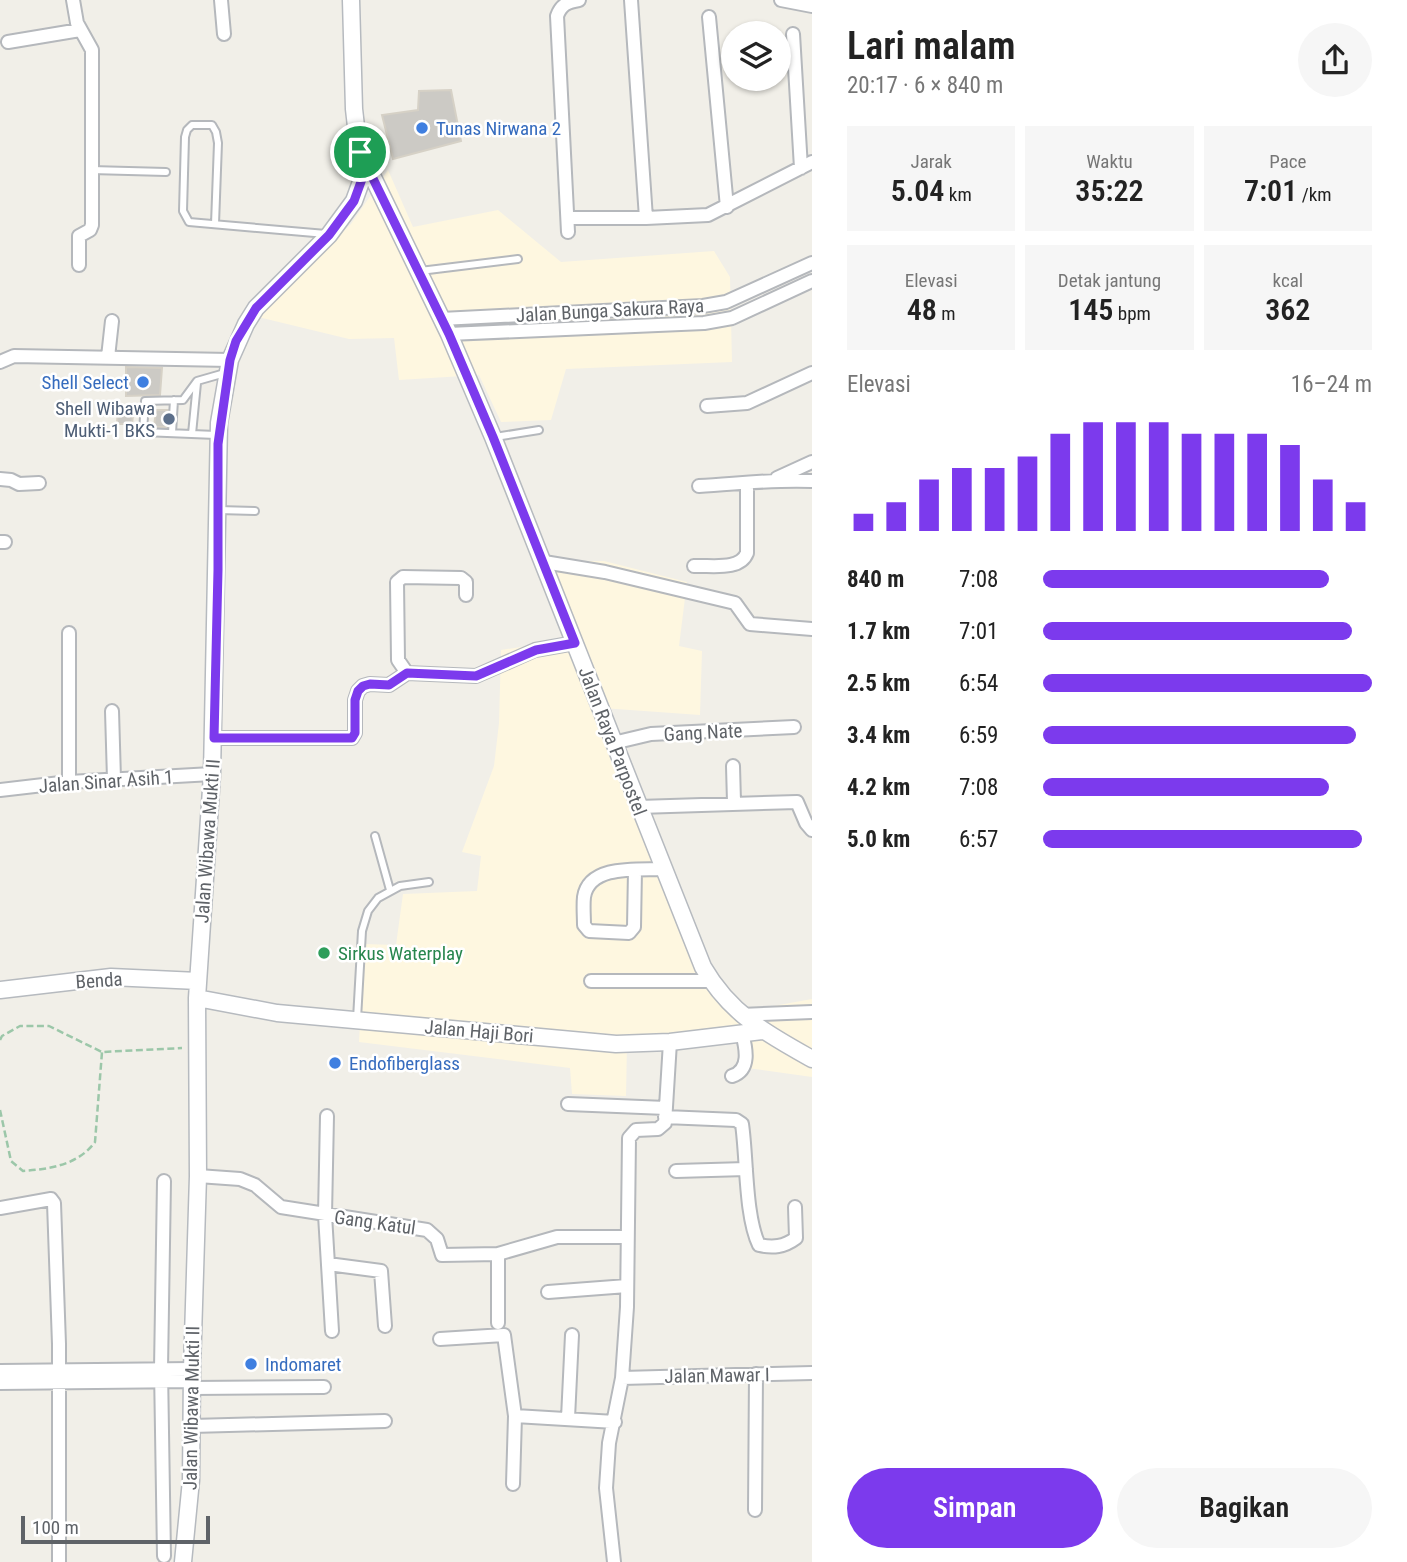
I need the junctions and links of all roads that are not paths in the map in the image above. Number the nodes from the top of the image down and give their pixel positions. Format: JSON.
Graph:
{"nodes":[{"id":1,"x":73,"y":0,"type":"edge"},
{"id":2,"x":221,"y":0,"type":"edge"},
{"id":3,"x":351,"y":0,"type":"edge"},
{"id":4,"x":579,"y":0,"type":"edge"},
{"id":5,"x":631,"y":0,"type":"edge"},
{"id":6,"x":781,"y":0,"type":"edge"},
{"id":7,"x":812,"y":6,"type":"edge"},
{"id":8,"x":709,"y":17,"type":"dead end"},
{"id":9,"x":80,"y":30,"type":"junction"},
{"id":10,"x":224,"y":34,"type":"dead end"},
{"id":11,"x":793,"y":34,"type":"dead end"},
{"id":12,"x":8,"y":42,"type":"dead end"},
{"id":13,"x":360,"y":152,"type":"junction"},
{"id":14,"x":807,"y":165,"type":"edge"},
{"id":15,"x":91,"y":170,"type":"junction"},
{"id":16,"x":166,"y":172,"type":"dead end"},
{"id":17,"x":727,"y":207,"type":"junction"},
{"id":18,"x":568,"y":218,"type":"junction"},
{"id":19,"x":646,"y":218,"type":"junction"},
{"id":20,"x":215,"y":224,"type":"junction"},
{"id":21,"x":568,"y":232,"type":"dead end"},
{"id":22,"x":329,"y":235,"type":"junction"},
{"id":23,"x":518,"y":259,"type":"dead end"},
{"id":24,"x":812,"y":263,"type":"edge"},
{"id":25,"x":79,"y":265,"type":"dead end"},
{"id":26,"x":418,"y":271,"type":"junction"},
{"id":27,"x":812,"y":281,"type":"edge"},
{"id":28,"x":703,"y":306,"type":"junction"},
{"id":29,"x":572,"y":314,"type":"junction"},
{"id":30,"x":441,"y":319,"type":"junction"},
{"id":31,"x":111,"y":321,"type":"dead end"},
{"id":32,"x":704,"y":323,"type":"junction"},
{"id":33,"x":574,"y":328,"type":"junction"},
{"id":34,"x":449,"y":334,"type":"junction"},
{"id":35,"x":108,"y":357,"type":"junction"},
{"id":36,"x":0,"y":362,"type":"edge"},
{"id":37,"x":228,"y":366,"type":"junction"},
{"id":38,"x":812,"y":373,"type":"edge"},
{"id":39,"x":197,"y":381,"type":"junction"},
{"id":40,"x":174,"y":400,"type":"junction"},
{"id":41,"x":707,"y":406,"type":"dead end"},
{"id":42,"x":539,"y":430,"type":"dead end"},
{"id":43,"x":172,"y":433,"type":"junction"},
{"id":44,"x":192,"y":434,"type":"junction"},
{"id":45,"x":218,"y":435,"type":"junction"},
{"id":46,"x":493,"y":437,"type":"junction"},
{"id":47,"x":812,"y":462,"type":"edge"},
{"id":48,"x":0,"y":479,"type":"edge"},
{"id":49,"x":775,"y":479,"type":"junction"},
{"id":50,"x":812,"y":481,"type":"edge"},
{"id":51,"x":747,"y":483,"type":"junction"},
{"id":52,"x":39,"y":484,"type":"dead end"},
{"id":53,"x":699,"y":486,"type":"dead end"},
{"id":54,"x":218,"y":510,"type":"junction"},
{"id":55,"x":255,"y":511,"type":"dead end"},
{"id":56,"x":544,"y":562,"type":"junction"},
{"id":57,"x":694,"y":566,"type":"dead end"},
{"id":58,"x":466,"y":595,"type":"dead end"},
{"id":59,"x":812,"y":629,"type":"edge"},
{"id":60,"x":69,"y":633,"type":"dead end"},
{"id":61,"x":575,"y":643,"type":"junction"},
{"id":62,"x":407,"y":673,"type":"junction"},
{"id":63,"x":112,"y":711,"type":"dead end"},
{"id":64,"x":794,"y":727,"type":"dead end"},
{"id":65,"x":214,"y":738,"type":"junction"},
{"id":66,"x":613,"y":743,"type":"junction"},
{"id":67,"x":733,"y":766,"type":"dead end"},
{"id":68,"x":212,"y":774,"type":"junction"},
{"id":69,"x":114,"y":779,"type":"junction"},
{"id":70,"x":69,"y":782,"type":"junction"},
{"id":71,"x":0,"y":790,"type":"edge"},
{"id":72,"x":734,"y":802,"type":"junction"},
{"id":73,"x":639,"y":807,"type":"junction"},
{"id":74,"x":812,"y":830,"type":"edge"},
{"id":75,"x":375,"y":836,"type":"dead end"},
{"id":76,"x":663,"y":869,"type":"junction"},
{"id":77,"x":635,"y":870,"type":"junction"},
{"id":78,"x":429,"y":882,"type":"dead end"},
{"id":79,"x":390,"y":890,"type":"junction"},
{"id":80,"x":591,"y":981,"type":"dead end"},
{"id":81,"x":711,"y":981,"type":"junction"},
{"id":82,"x":198,"y":989,"type":"junction"},
{"id":83,"x":0,"y":990,"type":"edge"},
{"id":84,"x":812,"y":1012,"type":"edge"},
{"id":85,"x":741,"y":1015,"type":"junction"},
{"id":86,"x":357,"y":1019,"type":"junction"},
{"id":87,"x":762,"y":1031,"type":"junction"},
{"id":88,"x":743,"y":1033,"type":"junction"},
{"id":89,"x":670,"y":1042,"type":"junction"},
{"id":90,"x":812,"y":1059,"type":"edge"},
{"id":91,"x":733,"y":1076,"type":"dead end"},
{"id":92,"x":569,"y":1104,"type":"dead end"},
{"id":93,"x":665,"y":1113,"type":"junction"},
{"id":94,"x":327,"y":1116,"type":"dead end"},
{"id":95,"x":746,"y":1169,"type":"junction"},
{"id":96,"x":676,"y":1171,"type":"dead end"},
{"id":97,"x":198,"y":1176,"type":"junction"},
{"id":98,"x":164,"y":1181,"type":"dead end"},
{"id":99,"x":795,"y":1207,"type":"dead end"},
{"id":100,"x":0,"y":1208,"type":"edge"},
{"id":101,"x":325,"y":1215,"type":"junction"},
{"id":102,"x":627,"y":1237,"type":"junction"},
{"id":103,"x":498,"y":1254,"type":"junction"},
{"id":104,"x":328,"y":1264,"type":"junction"},
{"id":105,"x":626,"y":1286,"type":"junction"},
{"id":106,"x":548,"y":1292,"type":"dead end"},
{"id":107,"x":498,"y":1323,"type":"dead end"},
{"id":108,"x":385,"y":1326,"type":"dead end"},
{"id":109,"x":332,"y":1331,"type":"dead end"},
{"id":110,"x":572,"y":1335,"type":"dead end"},
{"id":111,"x":440,"y":1339,"type":"dead end"},
{"id":112,"x":0,"y":1371,"type":"edge"},
{"id":113,"x":812,"y":1373,"type":"edge"},
{"id":114,"x":756,"y":1374,"type":"junction"},
{"id":115,"x":161,"y":1375,"type":"junction"},
{"id":116,"x":58,"y":1377,"type":"junction"},
{"id":117,"x":622,"y":1378,"type":"junction"},
{"id":118,"x":192,"y":1379,"type":"junction"},
{"id":119,"x":0,"y":1383,"type":"edge"},
{"id":120,"x":324,"y":1387,"type":"dead end"},
{"id":121,"x":515,"y":1416,"type":"junction"},
{"id":122,"x":568,"y":1418,"type":"junction"},
{"id":123,"x":385,"y":1421,"type":"dead end"},
{"id":124,"x":615,"y":1422,"type":"junction"},
{"id":125,"x":192,"y":1426,"type":"junction"},
{"id":126,"x":513,"y":1484,"type":"dead end"},
{"id":127,"x":755,"y":1510,"type":"dead end"},
{"id":128,"x":164,"y":1556,"type":"dead end"},
{"id":129,"x":59,"y":1562,"type":"edge"},
{"id":130,"x":183,"y":1562,"type":"edge"},
{"id":131,"x":614,"y":1562,"type":"edge"}],
"edges":[{"from":1,"to":9,"type":"street"},
{"from":2,"to":10,"type":"street"},
{"from":3,"to":13,"type":"main road","name":"Jalan Wibawa Mukti II"},
{"from":4,"to":18,"type":"street"},
{"from":5,"to":19,"type":"street"},
{"from":6,"to":7,"type":"street"},
{"from":8,"to":17,"type":"street"},
{"from":9,"to":12,"type":"street"},
{"from":9,"to":15,"type":"street"},
{"from":11,"to":14,"type":"street"},
{"from":13,"to":22,"type":"main road","name":"Jalan Wibawa Mukti II"},
{"from":13,"to":26,"type":"main road","name":"Jalan Raya Parpostel"},
{"from":14,"to":17,"type":"street"},
{"from":15,"to":16,"type":"lane"},
{"from":15,"to":25,"type":"street"},
{"from":17,"to":19,"type":"street"},
{"from":18,"to":19,"type":"street"},
{"from":18,"to":21,"type":"street"},
{"from":20,"to":20,"type":"lane"},
{"from":20,"to":22,"type":"lane"},
{"from":22,"to":37,"type":"main road","name":"Jalan Wibawa Mukti II"},
{"from":23,"to":26,"type":"lane"},
{"from":24,"to":28,"type":"street","name":"Jalan Bunga Sakura Raya"},
{"from":26,"to":30,"type":"main road","name":"Jalan Raya Parpostel"},
{"from":27,"to":32,"type":"street","name":"Jalan Bunga Sakura Raya"},
{"from":28,"to":29,"type":"street","name":"Jalan Bunga Sakura Raya"},
{"from":28,"to":32,"type":"street"},
{"from":29,"to":30,"type":"street","name":"Jalan Bunga Sakura Raya"},
{"from":29,"to":33,"type":"street"},
{"from":30,"to":34,"type":"main road","name":"Jalan Raya Parpostel"},
{"from":31,"to":35,"type":"street"},
{"from":32,"to":33,"type":"street","name":"Jalan Bunga Sakura Raya"},
{"from":33,"to":34,"type":"street","name":"Jalan Bunga Sakura Raya"},
{"from":34,"to":46,"type":"main road","name":"Jalan Raya Parpostel"},
{"from":35,"to":36,"type":"street"},
{"from":35,"to":37,"type":"street"},
{"from":37,"to":39,"type":"lane"},
{"from":37,"to":45,"type":"main road","name":"Jalan Wibawa Mukti II"},
{"from":38,"to":41,"type":"street"},
{"from":39,"to":40,"type":"lane"},
{"from":39,"to":44,"type":"lane"},
{"from":40,"to":43,"type":"lane"},
{"from":40,"to":43,"type":"lane"},
{"from":42,"to":46,"type":"lane"},
{"from":43,"to":44,"type":"lane"},
{"from":44,"to":45,"type":"lane"},
{"from":45,"to":54,"type":"main road","name":"Jalan Wibawa Mukti II"},
{"from":46,"to":56,"type":"main road","name":"Jalan Raya Parpostel"},
{"from":47,"to":49,"type":"street"},
{"from":48,"to":52,"type":"street"},
{"from":49,"to":50,"type":"street"},
{"from":49,"to":51,"type":"street"},
{"from":51,"to":53,"type":"street"},
{"from":51,"to":57,"type":"street"},
{"from":54,"to":55,"type":"lane"},
{"from":54,"to":65,"type":"main road","name":"Jalan Wibawa Mukti II"},
{"from":56,"to":59,"type":"street"},
{"from":56,"to":61,"type":"main road","name":"Jalan Raya Parpostel"},
{"from":58,"to":62,"type":"street"},
{"from":60,"to":70,"type":"street"},
{"from":61,"to":62,"type":"street"},
{"from":61,"to":66,"type":"main road","name":"Jalan Raya Parpostel"},
{"from":62,"to":65,"type":"street"},
{"from":63,"to":69,"type":"street"},
{"from":64,"to":66,"type":"street","name":"Gang Nate"},
{"from":65,"to":68,"type":"main road","name":"Jalan Wibawa Mukti II"},
{"from":66,"to":73,"type":"main road","name":"Jalan Raya Parpostel"},
{"from":67,"to":72,"type":"street"},
{"from":68,"to":69,"type":"street","name":"Jalan Sinar Asih 1"},
{"from":68,"to":82,"type":"main road","name":"Jalan Wibawa Mukti II"},
{"from":69,"to":70,"type":"street","name":"Jalan Sinar Asih 1"},
{"from":70,"to":71,"type":"street","name":"Jalan Sinar Asih 1"},
{"from":72,"to":73,"type":"street"},
{"from":72,"to":74,"type":"street"},
{"from":73,"to":76,"type":"main road","name":"Jalan Raya Parpostel"},
{"from":75,"to":79,"type":"lane"},
{"from":76,"to":77,"type":"street"},
{"from":76,"to":81,"type":"main road","name":"Jalan Raya Parpostel"},
{"from":77,"to":77,"type":"street"},
{"from":78,"to":79,"type":"lane"},
{"from":79,"to":86,"type":"lane"},
{"from":80,"to":81,"type":"street"},
{"from":81,"to":85,"type":"main road","name":"Jalan Raya Parpostel"},
{"from":82,"to":83,"type":"main road","name":"Benda"},
{"from":82,"to":86,"type":"main road","name":"Jalan Haji Bori"},
{"from":82,"to":97,"type":"main road","name":"Jalan Wibawa Mukti II"},
{"from":84,"to":85,"type":"street"},
{"from":85,"to":87,"type":"main road","name":"Jalan Raya Parpostel"},
{"from":86,"to":89,"type":"main road","name":"Jalan Haji Bori"},
{"from":87,"to":88,"type":"main road","name":"Jalan Haji Bori"},
{"from":87,"to":90,"type":"main road","name":"Jalan Raya Parpostel"},
{"from":88,"to":89,"type":"main road","name":"Jalan Haji Bori"},
{"from":88,"to":91,"type":"street"},
{"from":89,"to":93,"type":"street"},
{"from":92,"to":93,"type":"street"},
{"from":93,"to":95,"type":"street"},
{"from":93,"to":102,"type":"street"},
{"from":94,"to":101,"type":"street"},
{"from":95,"to":96,"type":"street"},
{"from":95,"to":99,"type":"street"},
{"from":97,"to":101,"type":"street","name":"Gang Katul"},
{"from":97,"to":118,"type":"main road","name":"Jalan Wibawa Mukti II"},
{"from":98,"to":115,"type":"street"},
{"from":100,"to":116,"type":"street"},
{"from":101,"to":103,"type":"street","name":"Gang Katul"},
{"from":101,"to":104,"type":"street"},
{"from":102,"to":103,"type":"street","name":"Gang Katul"},
{"from":102,"to":105,"type":"street"},
{"from":103,"to":107,"type":"street"},
{"from":104,"to":108,"type":"street"},
{"from":104,"to":109,"type":"street"},
{"from":105,"to":106,"type":"street"},
{"from":105,"to":117,"type":"street"},
{"from":110,"to":122,"type":"street"},
{"from":111,"to":121,"type":"street"},
{"from":112,"to":116,"type":"street"},
{"from":113,"to":114,"type":"street","name":"Jalan Mawar I"},
{"from":114,"to":117,"type":"street","name":"Jalan Mawar I"},
{"from":114,"to":127,"type":"street"},
{"from":115,"to":116,"type":"street"},
{"from":115,"to":118,"type":"street"},
{"from":115,"to":128,"type":"street"},
{"from":116,"to":119,"type":"street"},
{"from":116,"to":129,"type":"street"},
{"from":117,"to":124,"type":"street"},
{"from":118,"to":120,"type":"street"},
{"from":118,"to":125,"type":"main road","name":"Jalan Wibawa Mukti II"},
{"from":121,"to":122,"type":"street"},
{"from":121,"to":126,"type":"street"},
{"from":122,"to":124,"type":"street"},
{"from":123,"to":125,"type":"street"},
{"from":124,"to":131,"type":"street"},
{"from":125,"to":130,"type":"main road","name":"Jalan Wibawa Mukti II"}]}
